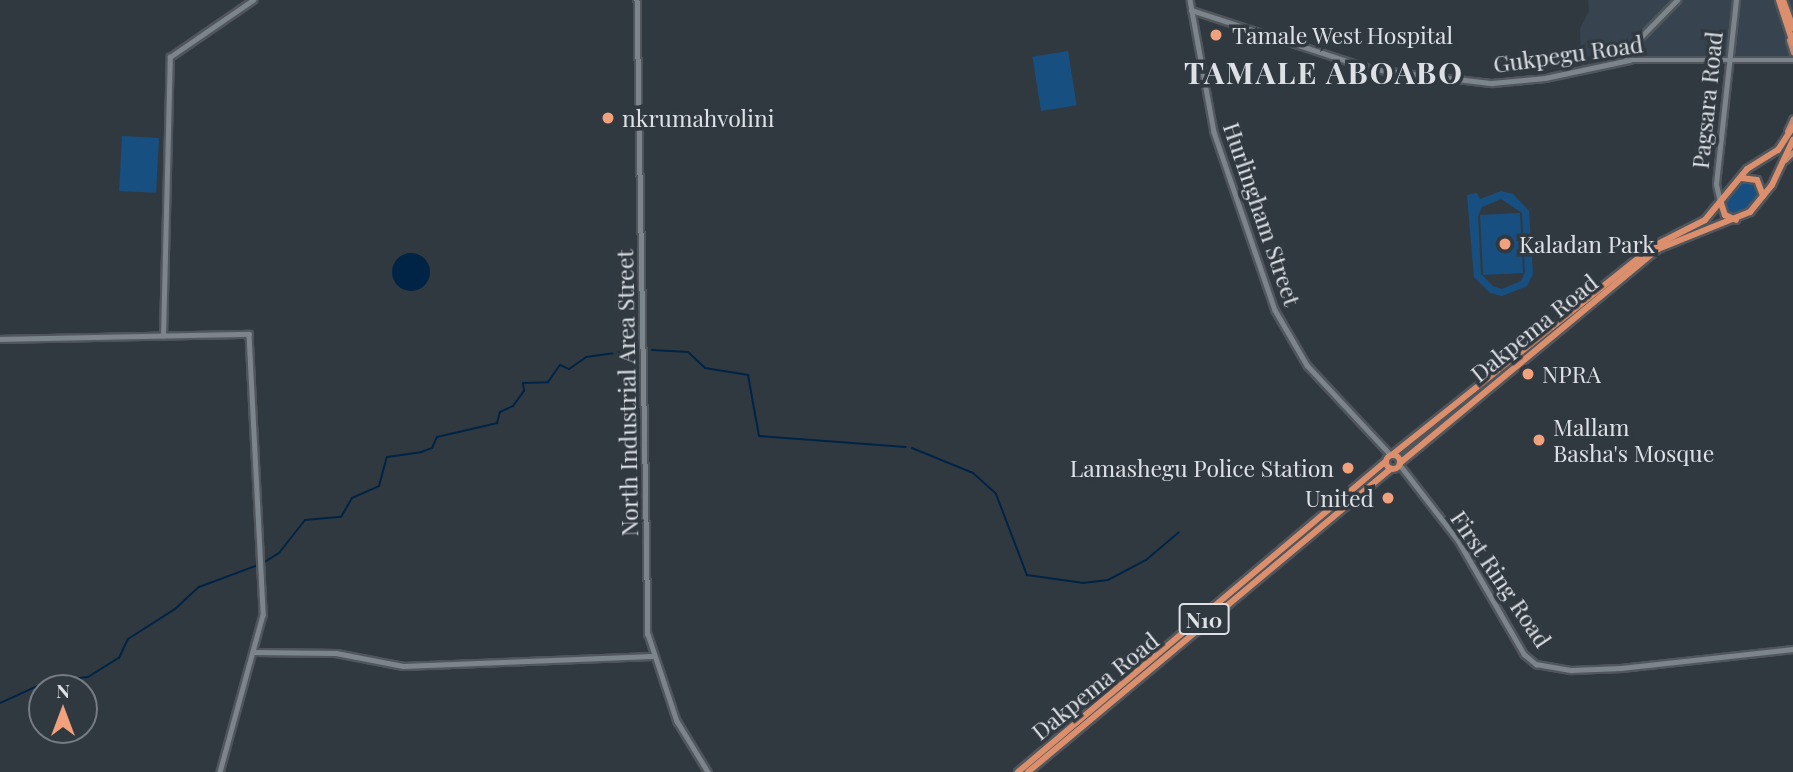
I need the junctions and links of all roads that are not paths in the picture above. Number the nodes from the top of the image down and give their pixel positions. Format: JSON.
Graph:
{"nodes":[{"id":1,"x":253,"y":0,"type":"edge"},
{"id":2,"x":637,"y":0,"type":"edge"},
{"id":3,"x":1190,"y":0,"type":"edge"},
{"id":4,"x":1677,"y":0,"type":"edge"},
{"id":5,"x":1736,"y":0,"type":"edge"},
{"id":6,"x":1781,"y":0,"type":"edge"},
{"id":7,"x":1191,"y":10,"type":"junction"},
{"id":8,"x":1793,"y":26,"type":"edge"},
{"id":9,"x":1793,"y":43,"type":"edge"},
{"id":10,"x":1793,"y":52,"type":"edge"},
{"id":11,"x":1730,"y":60,"type":"junction"},
{"id":12,"x":1624,"y":61,"type":"junction"},
{"id":13,"x":1793,"y":61,"type":"edge"},
{"id":14,"x":1793,"y":118,"type":"edge"},
{"id":15,"x":1793,"y":127,"type":"edge"},
{"id":16,"x":1793,"y":140,"type":"edge"},
{"id":17,"x":1778,"y":150,"type":"junction"},
{"id":18,"x":1793,"y":152,"type":"edge"},
{"id":19,"x":1785,"y":160,"type":"junction"},
{"id":20,"x":1739,"y":179,"type":"junction"},
{"id":21,"x":1762,"y":198,"type":"junction"},
{"id":22,"x":1721,"y":203,"type":"junction"},
{"id":23,"x":1738,"y":220,"type":"junction"},
{"id":24,"x":163,"y":336,"type":"junction"},
{"id":25,"x":0,"y":339,"type":"edge"},
{"id":26,"x":1389,"y":458,"type":"junction"},
{"id":27,"x":1396,"y":466,"type":"junction"},
{"id":28,"x":1793,"y":649,"type":"edge"},
{"id":29,"x":255,"y":652,"type":"junction"},
{"id":30,"x":652,"y":656,"type":"junction"},
{"id":31,"x":220,"y":772,"type":"edge"},
{"id":32,"x":708,"y":772,"type":"edge"},
{"id":33,"x":1017,"y":772,"type":"edge"},
{"id":34,"x":1028,"y":772,"type":"edge"}],
"edges":[{"from":1,"to":24,"type":"street"},
{"from":2,"to":30,"type":"street","name":"North Industrial Area Street"},
{"from":3,"to":7,"type":"street","name":"Hurlingham Street"},
{"from":4,"to":12,"type":"street"},
{"from":5,"to":11,"type":"street","name":"Pagsara Road"},
{"from":6,"to":8,"type":"highway"},
{"from":6,"to":9,"type":"highway"},
{"from":6,"to":10,"type":"main road"},
{"from":7,"to":12,"type":"street","name":"Gukpegu Road"},
{"from":7,"to":26,"type":"street","name":"Hurlingham Street"},
{"from":11,"to":12,"type":"street","name":"Gukpegu Road"},
{"from":11,"to":13,"type":"street","name":"Gukpegu Road"},
{"from":11,"to":22,"type":"street","name":"Pagsara Road"},
{"from":14,"to":17,"type":"main road"},
{"from":15,"to":17,"type":"highway"},
{"from":16,"to":19,"type":"highway"},
{"from":17,"to":20,"type":"highway","number":"N10"},
{"from":18,"to":19,"type":"main road"},
{"from":19,"to":21,"type":"highway","number":"N10"},
{"from":20,"to":21,"type":"highway"},
{"from":20,"to":22,"type":"highway","number":"N10"},
{"from":21,"to":23,"type":"highway","number":"N10"},
{"from":22,"to":23,"type":"highway"},
{"from":22,"to":26,"type":"highway","name":"Dakpema Road","number":"N10"},
{"from":23,"to":27,"type":"highway","name":"Dakpema Road","number":"N10"},
{"from":24,"to":25,"type":"street"},
{"from":24,"to":29,"type":"street"},
{"from":26,"to":27,"type":"highway"},
{"from":26,"to":27,"type":"highway"},
{"from":26,"to":33,"type":"highway","name":"Dakpema Road","number":"N10"},
{"from":27,"to":28,"type":"street","name":"First Ring Road"},
{"from":27,"to":34,"type":"highway","name":"Dakpema Road","number":"N10"},
{"from":29,"to":30,"type":"street"},
{"from":29,"to":31,"type":"street"},
{"from":30,"to":32,"type":"street","name":"North Industrial Area Street"}]}
